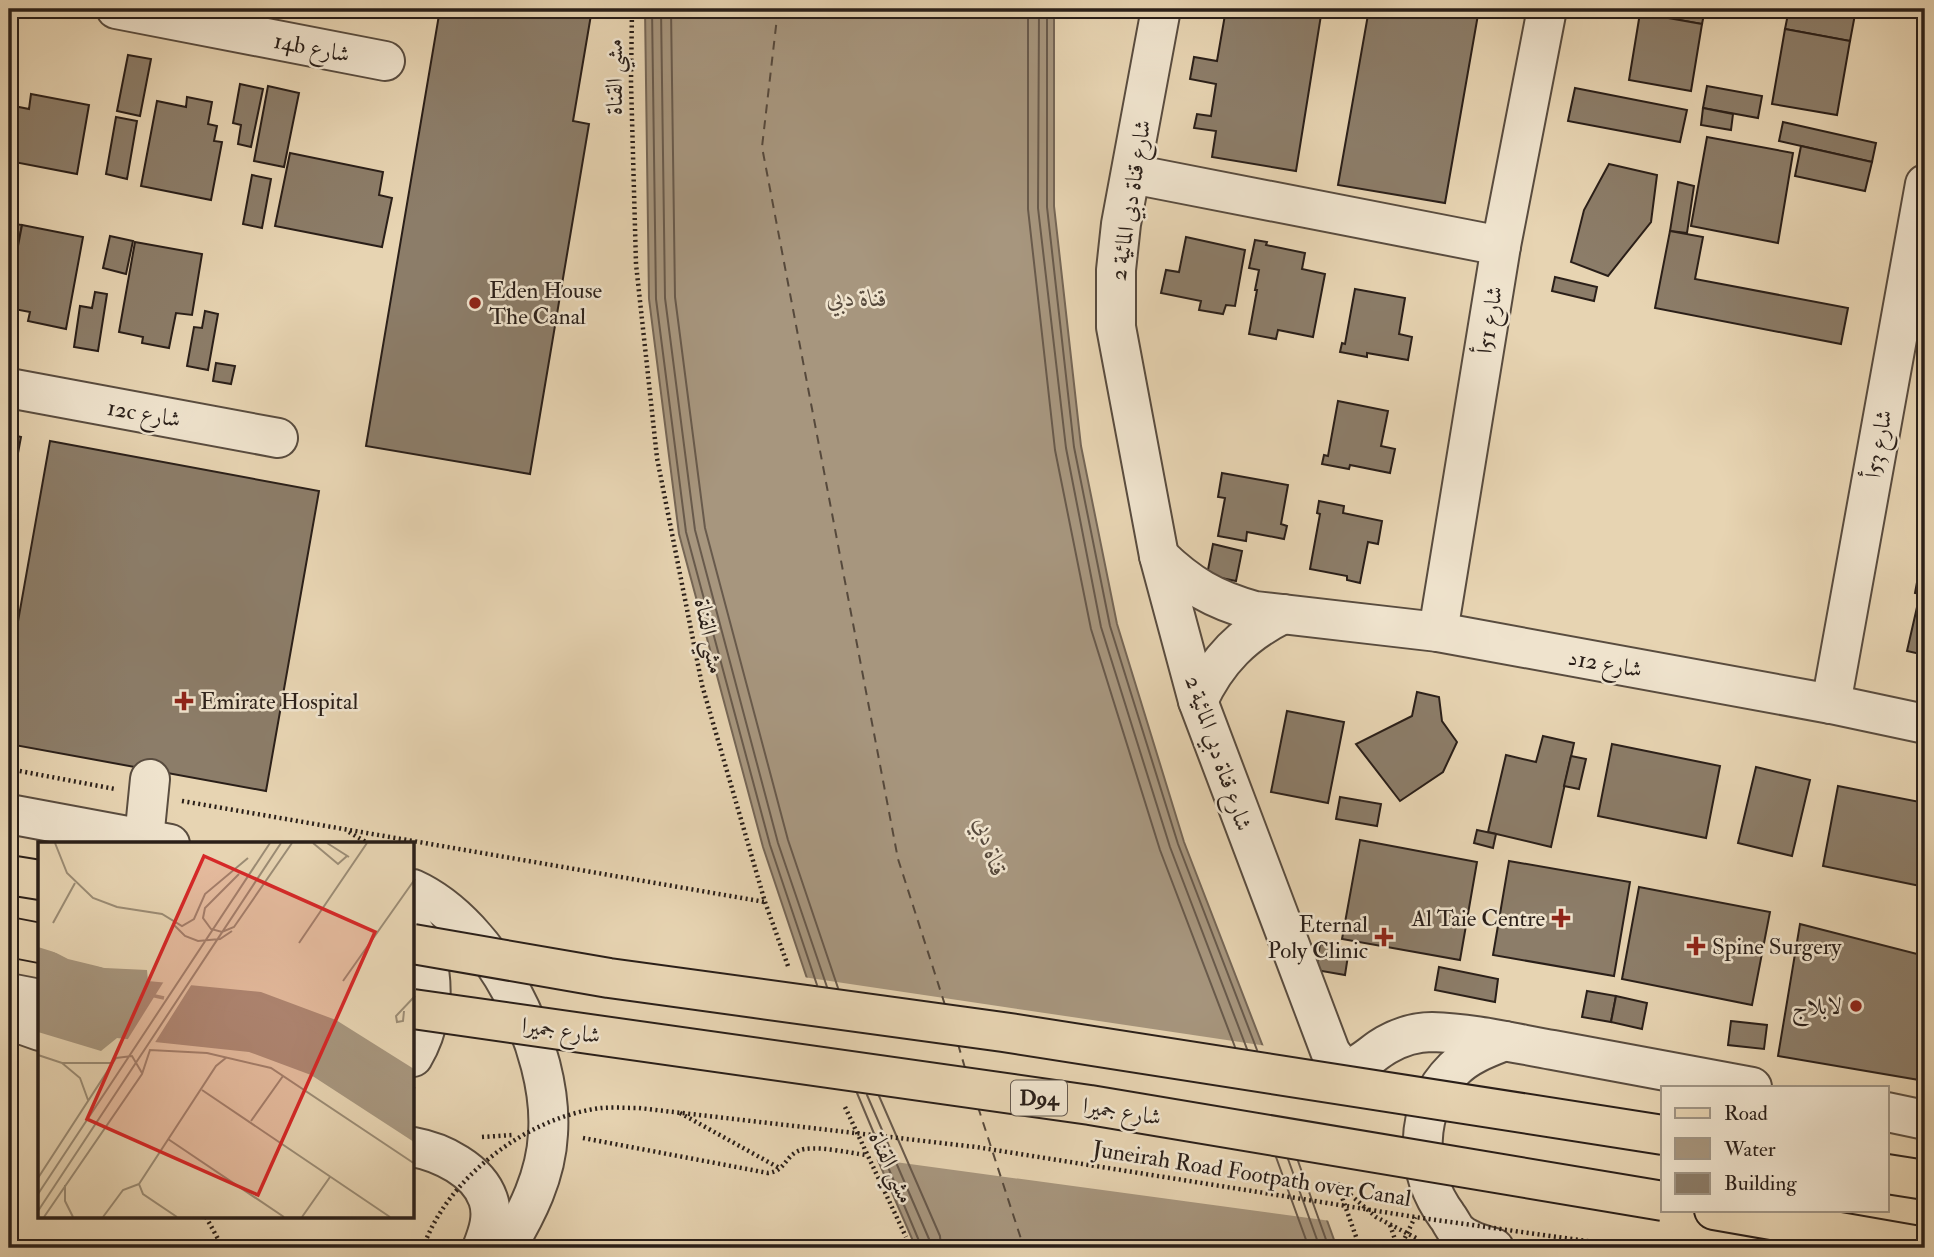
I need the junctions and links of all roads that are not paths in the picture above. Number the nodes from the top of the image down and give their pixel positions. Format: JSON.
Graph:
{"nodes":[{"id":1,"x":116,"y":9,"type":"edge"},
{"id":2,"x":1161,"y":9,"type":"edge"},
{"id":3,"x":1547,"y":9,"type":"edge"},
{"id":4,"x":385,"y":61,"type":"dead end"},
{"id":5,"x":1132,"y":174,"type":"junction"},
{"id":6,"x":1925,"y":184,"type":"edge"},
{"id":7,"x":1501,"y":246,"type":"junction"},
{"id":8,"x":9,"y":388,"type":"edge"},
{"id":9,"x":278,"y":438,"type":"dead end"},
{"id":10,"x":1159,"y":556,"type":"junction"},
{"id":11,"x":1283,"y":614,"type":"junction"},
{"id":12,"x":1438,"y":632,"type":"junction"},
{"id":13,"x":1198,"y":701,"type":"junction"},
{"id":14,"x":1831,"y":704,"type":"junction"},
{"id":15,"x":1925,"y":724,"type":"edge"},
{"id":16,"x":149,"y":787,"type":"road end"},
{"id":17,"x":9,"y":814,"type":"edge"},
{"id":18,"x":157,"y":842,"type":"edge"},
{"id":19,"x":9,"y":875,"type":"edge"},
{"id":20,"x":38,"y":880,"type":"edge"},
{"id":21,"x":415,"y":890,"type":"edge"},
{"id":22,"x":415,"y":934,"type":"edge"},
{"id":23,"x":9,"y":937,"type":"edge"},
{"id":24,"x":38,"y":943,"type":"edge"},
{"id":25,"x":415,"y":944,"type":"edge"},
{"id":26,"x":9,"y":993,"type":"edge"},
{"id":27,"x":38,"y":999,"type":"edge"},
{"id":28,"x":415,"y":1009,"type":"edge"},
{"id":29,"x":9,"y":1020,"type":"edge"},
{"id":30,"x":38,"y":1030,"type":"edge"},
{"id":31,"x":1506,"y":1041,"type":"junction"},
{"id":32,"x":415,"y":1054,"type":"edge"},
{"id":33,"x":1747,"y":1086,"type":"edge"},
{"id":34,"x":1888,"y":1112,"type":"edge"},
{"id":35,"x":1925,"y":1120,"type":"edge"},
{"id":36,"x":1661,"y":1135,"type":"edge"},
{"id":37,"x":415,"y":1148,"type":"edge"},
{"id":38,"x":1888,"y":1174,"type":"edge"},
{"id":39,"x":1925,"y":1180,"type":"edge"},
{"id":40,"x":1661,"y":1201,"type":"edge"},
{"id":41,"x":1725,"y":1212,"type":"edge"},
{"id":42,"x":1925,"y":1247,"type":"edge"},
{"id":43,"x":482,"y":1248,"type":"edge"},
{"id":44,"x":506,"y":1248,"type":"edge"},
{"id":45,"x":1494,"y":1248,"type":"edge"}],
"edges":[{"from":1,"to":4,"type":"street","name":"14b شارع"},
{"from":2,"to":5,"type":"street","name":"شارع قناة دبي المائية 2"},
{"from":3,"to":7,"type":"street","name":"شارع 51أ"},
{"from":5,"to":7,"type":"street"},
{"from":5,"to":10,"type":"street","name":"شارع قناة دبي المائية 2"},
{"from":6,"to":14,"type":"street","name":"شارع 53أ"},
{"from":7,"to":12,"type":"street","name":"شارع 51أ"},
{"from":8,"to":9,"type":"street","name":"12c شارع"},
{"from":10,"to":11,"type":"street","name":"شارع 12د"},
{"from":10,"to":13,"type":"street","name":"شارع قناة دبي المائية 2"},
{"from":11,"to":12,"type":"street","name":"شارع 12د"},
{"from":11,"to":13,"type":"street"},
{"from":12,"to":14,"type":"street","name":"شارع 12د"},
{"from":13,"to":31,"type":"street","name":"شارع قناة دبي المائية 2"},
{"from":14,"to":15,"type":"street","name":"شارع 12د"},
{"from":16,"to":18,"type":"street"},
{"from":17,"to":18,"type":"street"},
{"from":19,"to":20,"type":"main road"},
{"from":21,"to":44,"type":"street"},
{"from":22,"to":32,"type":"street"},
{"from":23,"to":24,"type":"main road"},
{"from":25,"to":36,"type":"main road","bridge":true},
{"from":26,"to":27,"type":"street"},
{"from":28,"to":40,"type":"main road","name":"شارع جميرا","number":"D94","bridge":true},
{"from":29,"to":30,"type":"street"},
{"from":31,"to":33,"type":"street","name":"شارع قناة دبي المائية 2"},
{"from":31,"to":45,"type":"street"},
{"from":34,"to":35,"type":"street"},
{"from":37,"to":43,"type":"street"},
{"from":38,"to":39,"type":"main road"},
{"from":41,"to":42,"type":"main road"}]}
